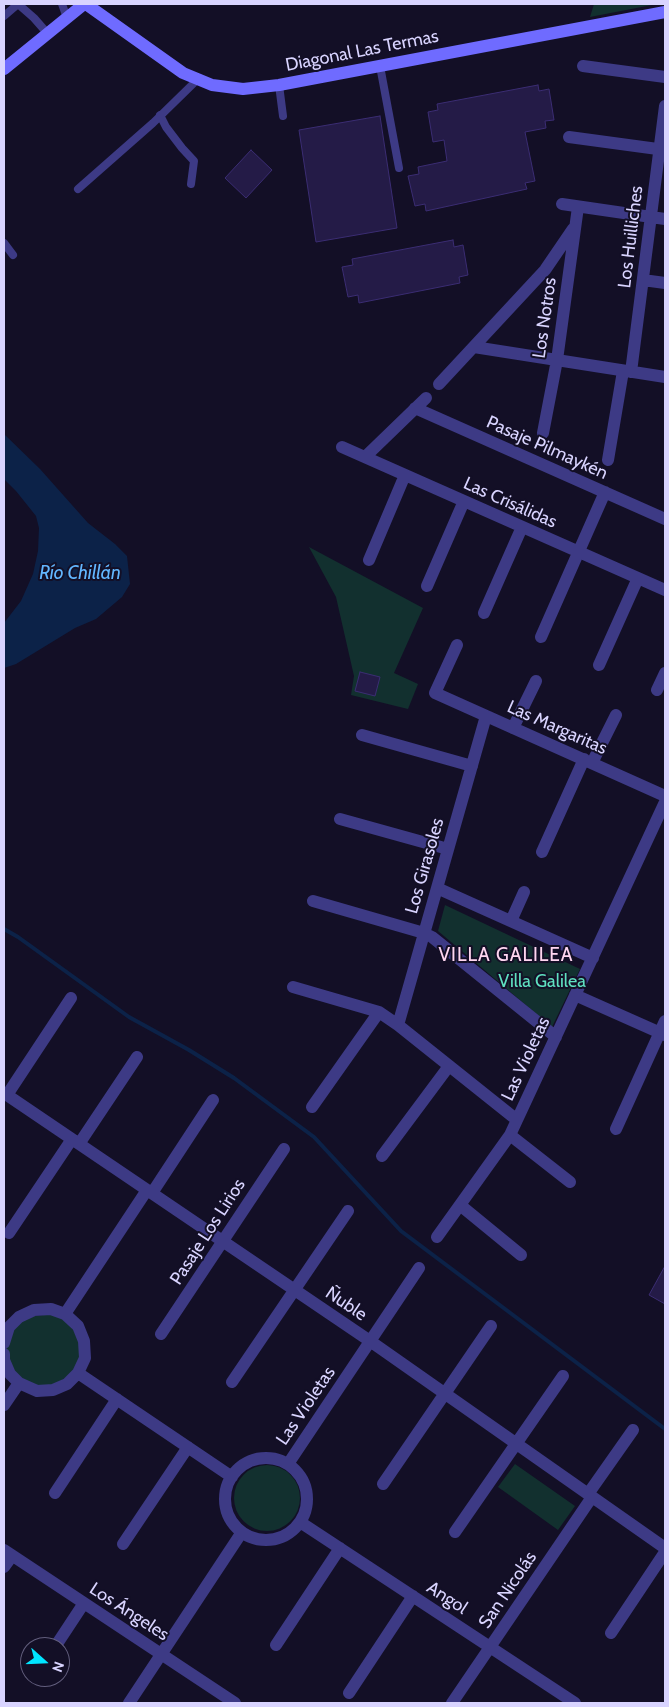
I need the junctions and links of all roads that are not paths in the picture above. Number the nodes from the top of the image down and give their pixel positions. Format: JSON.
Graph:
{"nodes":[{"id":1,"x":18,"y":4,"type":"edge"},
{"id":2,"x":62,"y":4,"type":"edge"},
{"id":3,"x":85,"y":4,"type":"edge"},
{"id":4,"x":665,"y":12,"type":"edge"},
{"id":5,"x":4,"y":16,"type":"edge"},
{"id":6,"x":67,"y":18,"type":"junction"},
{"id":7,"x":48,"y":34,"type":"junction"},
{"id":8,"x":380,"y":66,"type":"junction"},
{"id":9,"x":583,"y":66,"type":"dead end"},
{"id":10,"x":4,"y":69,"type":"edge"},
{"id":11,"x":665,"y":77,"type":"edge"},
{"id":12,"x":197,"y":80,"type":"junction"},
{"id":13,"x":279,"y":85,"type":"junction"},
{"id":14,"x":665,"y":106,"type":"edge"},
{"id":15,"x":160,"y":115,"type":"junction"},
{"id":16,"x":283,"y":116,"type":"dead end"},
{"id":17,"x":569,"y":137,"type":"dead end"},
{"id":18,"x":662,"y":150,"type":"edge"},
{"id":19,"x":399,"y":168,"type":"dead end"},
{"id":20,"x":191,"y":184,"type":"dead end"},
{"id":21,"x":78,"y":189,"type":"dead end"},
{"id":22,"x":562,"y":204,"type":"dead end"},
{"id":23,"x":578,"y":207,"type":"junction"},
{"id":24,"x":651,"y":217,"type":"junction"},
{"id":25,"x":665,"y":219,"type":"edge"},
{"id":26,"x":575,"y":225,"type":"junction"},
{"id":27,"x":4,"y":243,"type":"edge"},
{"id":28,"x":13,"y":255,"type":"dead end"},
{"id":29,"x":643,"y":280,"type":"junction"},
{"id":30,"x":665,"y":283,"type":"edge"},
{"id":31,"x":474,"y":347,"type":"junction"},
{"id":32,"x":557,"y":360,"type":"junction"},
{"id":33,"x":627,"y":372,"type":"junction"},
{"id":34,"x":665,"y":377,"type":"edge"},
{"id":35,"x":440,"y":384,"type":"dead end"},
{"id":36,"x":426,"y":398,"type":"dead end"},
{"id":37,"x":415,"y":408,"type":"junction"},
{"id":38,"x":544,"y":433,"type":"dead end"},
{"id":39,"x":342,"y":447,"type":"dead end"},
{"id":40,"x":365,"y":458,"type":"junction"},
{"id":41,"x":608,"y":460,"type":"dead end"},
{"id":42,"x":405,"y":476,"type":"junction"},
{"id":43,"x":605,"y":492,"type":"junction"},
{"id":44,"x":464,"y":501,"type":"junction"},
{"id":45,"x":665,"y":519,"type":"edge"},
{"id":46,"x":522,"y":527,"type":"junction"},
{"id":47,"x":579,"y":552,"type":"junction"},
{"id":48,"x":369,"y":560,"type":"dead end"},
{"id":49,"x":638,"y":578,"type":"junction"},
{"id":50,"x":427,"y":586,"type":"dead end"},
{"id":51,"x":665,"y":590,"type":"edge"},
{"id":52,"x":484,"y":613,"type":"dead end"},
{"id":53,"x":541,"y":638,"type":"dead end"},
{"id":54,"x":456,"y":645,"type":"dead end"},
{"id":55,"x":599,"y":664,"type":"dead end"},
{"id":56,"x":665,"y":673,"type":"edge"},
{"id":57,"x":536,"y":681,"type":"dead end"},
{"id":58,"x":657,"y":690,"type":"dead end"},
{"id":59,"x":616,"y":715,"type":"dead end"},
{"id":60,"x":486,"y":716,"type":"junction"},
{"id":61,"x":513,"y":728,"type":"junction"},
{"id":62,"x":362,"y":735,"type":"dead end"},
{"id":63,"x":588,"y":761,"type":"junction"},
{"id":64,"x":472,"y":766,"type":"junction"},
{"id":65,"x":665,"y":796,"type":"edge"},
{"id":66,"x":665,"y":802,"type":"edge"},
{"id":67,"x":340,"y":819,"type":"dead end"},
{"id":68,"x":448,"y":849,"type":"junction"},
{"id":69,"x":542,"y":852,"type":"dead end"},
{"id":70,"x":437,"y":888,"type":"junction"},
{"id":71,"x":524,"y":892,"type":"dead end"},
{"id":72,"x":314,"y":901,"type":"dead end"},
{"id":73,"x":511,"y":921,"type":"junction"},
{"id":74,"x":424,"y":933,"type":"junction"},
{"id":75,"x":592,"y":958,"type":"junction"},
{"id":76,"x":293,"y":987,"type":"dead end"},
{"id":77,"x":576,"y":995,"type":"junction"},
{"id":78,"x":71,"y":998,"type":"dead end"},
{"id":79,"x":379,"y":1012,"type":"junction"},
{"id":80,"x":398,"y":1025,"type":"junction"},
{"id":81,"x":664,"y":1030,"type":"edge"},
{"id":82,"x":556,"y":1037,"type":"junction"},
{"id":83,"x":137,"y":1057,"type":"dead end"},
{"id":84,"x":449,"y":1066,"type":"junction"},
{"id":85,"x":6,"y":1094,"type":"edge"},
{"id":86,"x":213,"y":1100,"type":"dead end"},
{"id":87,"x":312,"y":1107,"type":"dead end"},
{"id":88,"x":517,"y":1120,"type":"junction"},
{"id":89,"x":616,"y":1130,"type":"dead end"},
{"id":90,"x":510,"y":1135,"type":"junction"},
{"id":91,"x":76,"y":1141,"type":"junction"},
{"id":92,"x":284,"y":1149,"type":"dead end"},
{"id":93,"x":382,"y":1156,"type":"dead end"},
{"id":94,"x":570,"y":1182,"type":"dead end"},
{"id":95,"x":149,"y":1191,"type":"junction"},
{"id":96,"x":460,"y":1205,"type":"junction"},
{"id":97,"x":348,"y":1211,"type":"dead end"},
{"id":98,"x":9,"y":1233,"type":"dead end"},
{"id":99,"x":437,"y":1237,"type":"dead end"},
{"id":100,"x":223,"y":1241,"type":"junction"},
{"id":101,"x":521,"y":1254,"type":"dead end"},
{"id":102,"x":419,"y":1268,"type":"dead end"},
{"id":103,"x":294,"y":1290,"type":"junction"},
{"id":104,"x":65,"y":1314,"type":"junction"},
{"id":105,"x":6,"y":1325,"type":"edge"},
{"id":106,"x":490,"y":1326,"type":"dead end"},
{"id":107,"x":162,"y":1334,"type":"dead end"},
{"id":108,"x":370,"y":1341,"type":"junction"},
{"id":109,"x":4,"y":1342,"type":"edge"},
{"id":110,"x":4,"y":1354,"type":"edge"},
{"id":111,"x":78,"y":1373,"type":"junction"},
{"id":112,"x":563,"y":1376,"type":"dead end"},
{"id":113,"x":232,"y":1382,"type":"dead end"},
{"id":114,"x":19,"y":1383,"type":"junction"},
{"id":115,"x":445,"y":1393,"type":"junction"},
{"id":116,"x":117,"y":1399,"type":"junction"},
{"id":117,"x":4,"y":1405,"type":"edge"},
{"id":118,"x":633,"y":1430,"type":"dead end"},
{"id":119,"x":516,"y":1444,"type":"junction"},
{"id":120,"x":188,"y":1447,"type":"junction"},
{"id":121,"x":288,"y":1464,"type":"junction"},
{"id":122,"x":232,"y":1476,"type":"junction"},
{"id":123,"x":383,"y":1484,"type":"dead end"},
{"id":124,"x":54,"y":1493,"type":"dead end"},
{"id":125,"x":590,"y":1495,"type":"junction"},
{"id":126,"x":300,"y":1522,"type":"junction"},
{"id":127,"x":242,"y":1532,"type":"junction"},
{"id":128,"x":455,"y":1532,"type":"dead end"},
{"id":129,"x":123,"y":1544,"type":"dead end"},
{"id":130,"x":340,"y":1548,"type":"junction"},
{"id":131,"x":665,"y":1548,"type":"edge"},
{"id":132,"x":665,"y":1552,"type":"edge"},
{"id":133,"x":8,"y":1553,"type":"edge"},
{"id":134,"x":4,"y":1567,"type":"edge"},
{"id":135,"x":413,"y":1596,"type":"junction"},
{"id":136,"x":84,"y":1603,"type":"junction"},
{"id":137,"x":611,"y":1633,"type":"dead end"},
{"id":138,"x":62,"y":1637,"type":"edge"},
{"id":139,"x":276,"y":1645,"type":"dead end"},
{"id":140,"x":490,"y":1647,"type":"junction"},
{"id":141,"x":161,"y":1654,"type":"junction"},
{"id":142,"x":349,"y":1693,"type":"dead end"},
{"id":143,"x":568,"y":1701,"type":"edge"},
{"id":144,"x":129,"y":1703,"type":"edge"},
{"id":145,"x":235,"y":1703,"type":"edge"},
{"id":146,"x":452,"y":1703,"type":"edge"}],
"edges":[{"from":1,"to":5,"type":"lane"},
{"from":1,"to":7,"type":"lane"},
{"from":2,"to":6,"type":"lane"},
{"from":3,"to":6,"type":"main road"},
{"from":3,"to":12,"type":"main road","name":"Diagonal Las Termas"},
{"from":4,"to":8,"type":"main road","name":"Diagonal Las Termas"},
{"from":6,"to":7,"type":"main road"},
{"from":7,"to":10,"type":"main road"},
{"from":8,"to":13,"type":"main road","name":"Diagonal Las Termas"},
{"from":8,"to":19,"type":"lane"},
{"from":9,"to":11,"type":"street"},
{"from":12,"to":13,"type":"main road","name":"Diagonal Las Termas"},
{"from":12,"to":15,"type":"lane"},
{"from":13,"to":16,"type":"lane"},
{"from":14,"to":18,"type":"street","name":"Los Huilliches"},
{"from":15,"to":20,"type":"lane"},
{"from":15,"to":21,"type":"lane"},
{"from":17,"to":18,"type":"street"},
{"from":18,"to":24,"type":"street","name":"Los Huilliches"},
{"from":22,"to":23,"type":"street"},
{"from":23,"to":24,"type":"street"},
{"from":23,"to":26,"type":"street","name":"Los Notros"},
{"from":24,"to":25,"type":"street"},
{"from":24,"to":29,"type":"street","name":"Los Huilliches"},
{"from":26,"to":31,"type":"street"},
{"from":26,"to":32,"type":"street","name":"Los Notros"},
{"from":27,"to":28,"type":"lane"},
{"from":29,"to":30,"type":"street"},
{"from":29,"to":33,"type":"street","name":"Los Huilliches"},
{"from":31,"to":32,"type":"street"},
{"from":31,"to":35,"type":"street"},
{"from":32,"to":33,"type":"street"},
{"from":32,"to":38,"type":"street","name":"Los Notros"},
{"from":33,"to":34,"type":"street"},
{"from":33,"to":41,"type":"street","name":"Los Huilliches"},
{"from":36,"to":37,"type":"street"},
{"from":37,"to":40,"type":"street"},
{"from":37,"to":43,"type":"street","name":"Pasaje Pilmaykén"},
{"from":39,"to":40,"type":"street","name":"Las Crisálidas"},
{"from":40,"to":42,"type":"street","name":"Las Crisálidas"},
{"from":42,"to":44,"type":"street","name":"Las Crisálidas"},
{"from":42,"to":48,"type":"street"},
{"from":43,"to":45,"type":"street","name":"Pasaje Pilmaykén"},
{"from":43,"to":47,"type":"street"},
{"from":44,"to":46,"type":"street","name":"Las Crisálidas"},
{"from":44,"to":50,"type":"street"},
{"from":46,"to":47,"type":"street","name":"Las Crisálidas"},
{"from":46,"to":52,"type":"street"},
{"from":47,"to":49,"type":"street","name":"Las Crisálidas"},
{"from":47,"to":53,"type":"street"},
{"from":49,"to":51,"type":"street","name":"Las Crisálidas"},
{"from":49,"to":55,"type":"street"},
{"from":54,"to":60,"type":"street","name":"Las Margaritas"},
{"from":56,"to":58,"type":"street"},
{"from":57,"to":61,"type":"street"},
{"from":59,"to":63,"type":"street"},
{"from":60,"to":61,"type":"street","name":"Las Margaritas"},
{"from":60,"to":64,"type":"street","name":"Los Girasoles"},
{"from":61,"to":63,"type":"street","name":"Las Margaritas"},
{"from":62,"to":64,"type":"street"},
{"from":63,"to":65,"type":"street","name":"Las Margaritas"},
{"from":63,"to":69,"type":"street"},
{"from":64,"to":68,"type":"street","name":"Los Girasoles"},
{"from":66,"to":75,"type":"street","name":"Las Violetas"},
{"from":67,"to":68,"type":"street"},
{"from":68,"to":70,"type":"street","name":"Los Girasoles"},
{"from":70,"to":73,"type":"street"},
{"from":70,"to":74,"type":"street","name":"Los Girasoles"},
{"from":71,"to":73,"type":"street"},
{"from":72,"to":74,"type":"street"},
{"from":73,"to":75,"type":"street"},
{"from":74,"to":80,"type":"street","name":"Los Girasoles"},
{"from":74,"to":82,"type":"street"},
{"from":75,"to":77,"type":"street","name":"Las Violetas"},
{"from":76,"to":79,"type":"street"},
{"from":77,"to":81,"type":"street"},
{"from":77,"to":82,"type":"street","name":"Las Violetas"},
{"from":78,"to":85,"type":"street"},
{"from":79,"to":80,"type":"street"},
{"from":79,"to":87,"type":"street"},
{"from":80,"to":84,"type":"street"},
{"from":81,"to":89,"type":"street"},
{"from":82,"to":88,"type":"street","name":"Las Violetas"},
{"from":83,"to":91,"type":"street"},
{"from":84,"to":88,"type":"street"},
{"from":84,"to":93,"type":"street"},
{"from":85,"to":91,"type":"street","name":"Ñuble"},
{"from":86,"to":95,"type":"street"},
{"from":88,"to":90,"type":"street","name":"Las Violetas"},
{"from":90,"to":94,"type":"street"},
{"from":90,"to":96,"type":"street","name":"Las Violetas"},
{"from":91,"to":95,"type":"street","name":"Ñuble"},
{"from":91,"to":98,"type":"street"},
{"from":92,"to":100,"type":"street","name":"Pasaje Los Lirios"},
{"from":95,"to":100,"type":"street","name":"Ñuble"},
{"from":95,"to":104,"type":"street"},
{"from":96,"to":99,"type":"street","name":"Las Violetas"},
{"from":96,"to":101,"type":"street"},
{"from":97,"to":103,"type":"street"},
{"from":100,"to":103,"type":"street","name":"Ñuble"},
{"from":100,"to":107,"type":"street","name":"Pasaje Los Lirios"},
{"from":102,"to":108,"type":"street","name":"Las Violetas"},
{"from":103,"to":108,"type":"street","name":"Ñuble"},
{"from":103,"to":113,"type":"street"},
{"from":104,"to":105,"type":"street"},
{"from":104,"to":111,"type":"street"},
{"from":105,"to":109,"type":"street"},
{"from":106,"to":115,"type":"street"},
{"from":108,"to":115,"type":"street","name":"Ñuble"},
{"from":108,"to":121,"type":"street","name":"Las Violetas"},
{"from":110,"to":114,"type":"street"},
{"from":111,"to":114,"type":"street"},
{"from":111,"to":116,"type":"street"},
{"from":112,"to":119,"type":"street"},
{"from":114,"to":117,"type":"street"},
{"from":115,"to":119,"type":"street","name":"Ñuble"},
{"from":115,"to":123,"type":"street"},
{"from":116,"to":120,"type":"street"},
{"from":116,"to":124,"type":"street"},
{"from":118,"to":125,"type":"street","name":"San Nicolás"},
{"from":119,"to":125,"type":"street","name":"Ñuble"},
{"from":119,"to":128,"type":"street"},
{"from":120,"to":122,"type":"street"},
{"from":120,"to":129,"type":"street"},
{"from":121,"to":122,"type":"street","name":"Las Violetas"},
{"from":121,"to":126,"type":"street","name":"Las Violetas"},
{"from":122,"to":127,"type":"street"},
{"from":125,"to":131,"type":"street","name":"Ñuble"},
{"from":125,"to":140,"type":"street","name":"San Nicolás"},
{"from":126,"to":127,"type":"street"},
{"from":126,"to":130,"type":"street","name":"Angol"},
{"from":127,"to":141,"type":"street"},
{"from":130,"to":135,"type":"street","name":"Angol"},
{"from":130,"to":139,"type":"street"},
{"from":132,"to":137,"type":"street"},
{"from":133,"to":134,"type":"street"},
{"from":133,"to":136,"type":"street","name":"Los Ángeles"},
{"from":135,"to":140,"type":"street","name":"Angol"},
{"from":135,"to":142,"type":"street"},
{"from":136,"to":138,"type":"street"},
{"from":136,"to":141,"type":"street","name":"Los Ángeles"},
{"from":140,"to":143,"type":"street","name":"Angol"},
{"from":140,"to":146,"type":"street","name":"San Nicolás"},
{"from":141,"to":144,"type":"street"},
{"from":141,"to":145,"type":"street","name":"Los Ángeles"}]}
